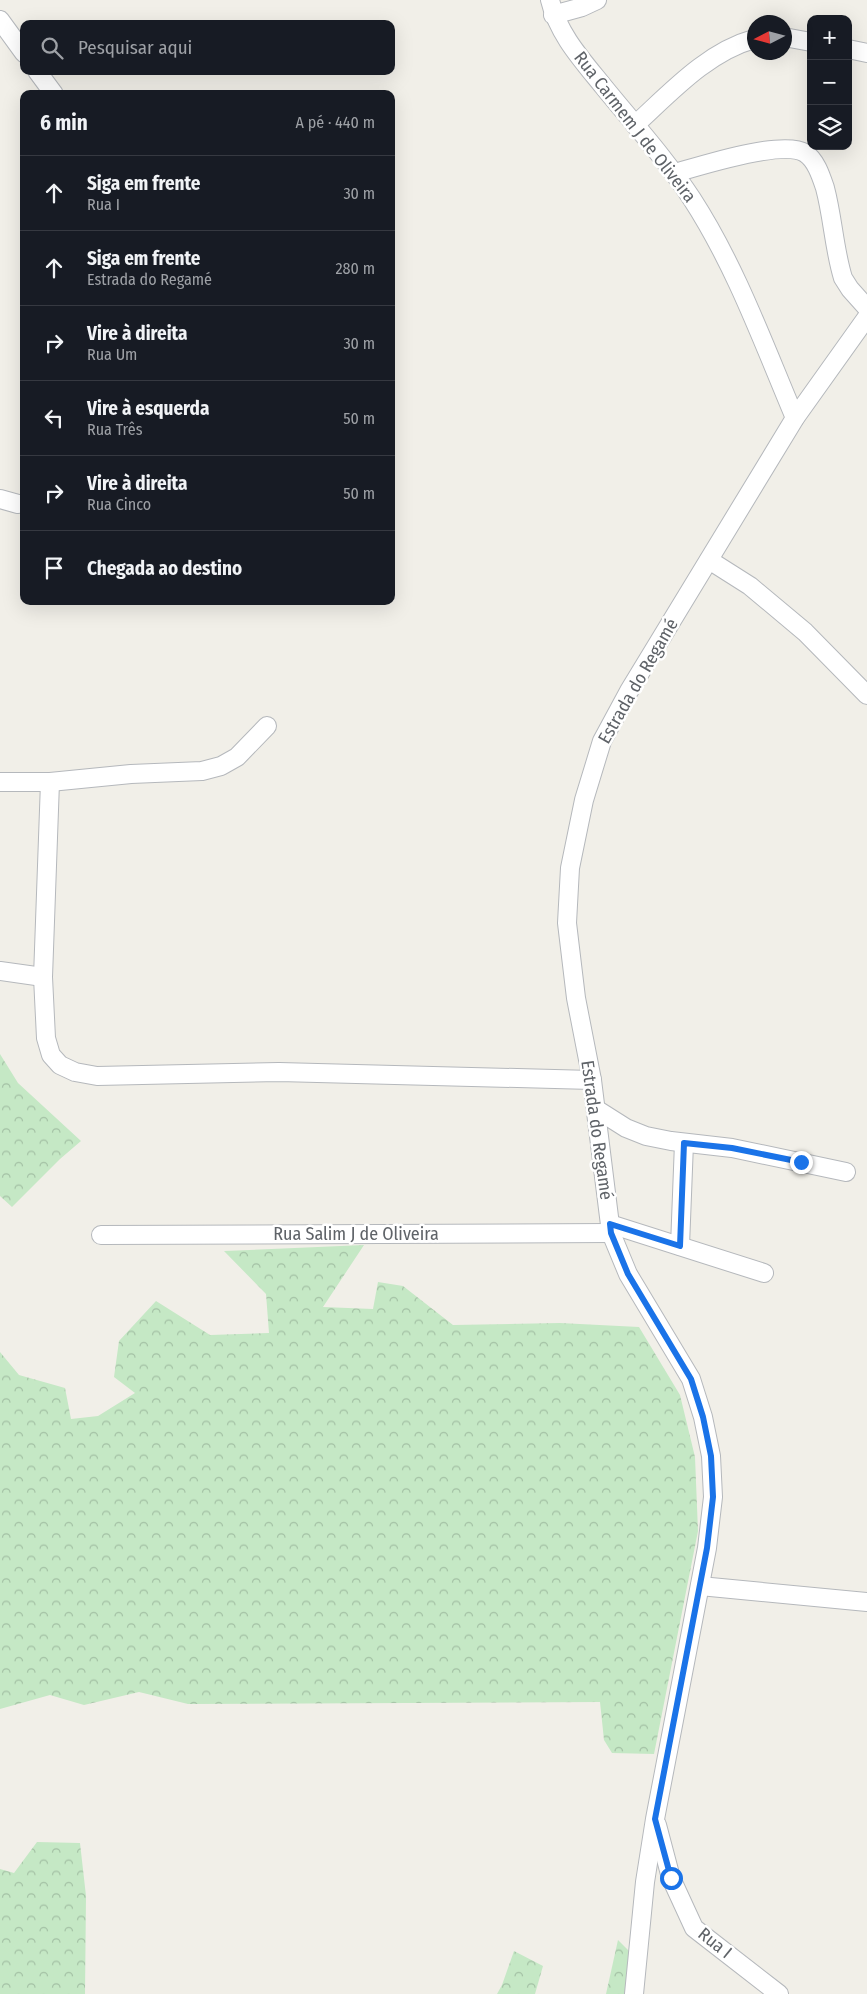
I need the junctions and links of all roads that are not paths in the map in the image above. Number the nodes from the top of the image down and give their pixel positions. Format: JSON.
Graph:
{"nodes":[{"id":1,"x":597,"y":0,"type":"edge"},
{"id":2,"x":552,"y":7,"type":"edge"},
{"id":3,"x":0,"y":20,"type":"edge"},
{"id":4,"x":792,"y":38,"type":"edge"},
{"id":5,"x":747,"y":41,"type":"edge"},
{"id":6,"x":807,"y":41,"type":"edge"},
{"id":7,"x":20,"y":48,"type":"edge"},
{"id":8,"x":852,"y":50,"type":"edge"},
{"id":9,"x":867,"y":53,"type":"edge"},
{"id":10,"x":40,"y":75,"type":"edge"},
{"id":11,"x":51,"y":90,"type":"edge"},
{"id":12,"x":635,"y":125,"type":"junction"},
{"id":13,"x":675,"y":173,"type":"junction"},
{"id":14,"x":867,"y":308,"type":"edge"},
{"id":15,"x":867,"y":317,"type":"edge"},
{"id":16,"x":796,"y":418,"type":"junction"},
{"id":17,"x":0,"y":499,"type":"edge"},
{"id":18,"x":18,"y":504,"type":"dead end"},
{"id":19,"x":709,"y":560,"type":"junction"},
{"id":20,"x":867,"y":696,"type":"edge"},
{"id":21,"x":267,"y":726,"type":"dead end"},
{"id":22,"x":0,"y":782,"type":"edge"},
{"id":23,"x":50,"y":782,"type":"junction"},
{"id":24,"x":0,"y":971,"type":"edge"},
{"id":25,"x":43,"y":977,"type":"junction"},
{"id":26,"x":592,"y":1080,"type":"junction"},
{"id":27,"x":596,"y":1109,"type":"junction"},
{"id":28,"x":684,"y":1143,"type":"junction"},
{"id":29,"x":846,"y":1172,"type":"dead end"},
{"id":30,"x":611,"y":1228,"type":"junction"},
{"id":31,"x":101,"y":1235,"type":"dead end"},
{"id":32,"x":680,"y":1246,"type":"junction"},
{"id":33,"x":764,"y":1273,"type":"dead end"},
{"id":34,"x":700,"y":1586,"type":"junction"},
{"id":35,"x":867,"y":1602,"type":"edge"},
{"id":36,"x":655,"y":1819,"type":"junction"},
{"id":37,"x":634,"y":1994,"type":"edge"},
{"id":38,"x":779,"y":1994,"type":"edge"}],
"edges":[{"from":1,"to":2,"type":"street"},
{"from":2,"to":12,"type":"street","name":"Rua Carmem J de Oliveira"},
{"from":3,"to":7,"type":"street"},
{"from":4,"to":6,"type":"street"},
{"from":5,"to":12,"type":"street"},
{"from":8,"to":9,"type":"street"},
{"from":10,"to":11,"type":"street"},
{"from":12,"to":13,"type":"street","name":"Rua Carmem J de Oliveira"},
{"from":13,"to":14,"type":"street"},
{"from":13,"to":16,"type":"street","name":"Rua Carmem J de Oliveira"},
{"from":15,"to":16,"type":"street","name":"Estrada do Regamé"},
{"from":16,"to":19,"type":"street","name":"Estrada do Regamé"},
{"from":17,"to":18,"type":"street"},
{"from":19,"to":20,"type":"street"},
{"from":19,"to":26,"type":"street","name":"Estrada do Regamé"},
{"from":21,"to":23,"type":"street"},
{"from":22,"to":23,"type":"street"},
{"from":23,"to":25,"type":"street"},
{"from":24,"to":25,"type":"street"},
{"from":25,"to":26,"type":"street"},
{"from":26,"to":27,"type":"street","name":"Estrada do Regamé"},
{"from":27,"to":28,"type":"street"},
{"from":27,"to":30,"type":"street","name":"Estrada do Regamé"},
{"from":28,"to":29,"type":"street"},
{"from":28,"to":32,"type":"street"},
{"from":30,"to":31,"type":"street","name":"Rua Salim J de Oliveira"},
{"from":30,"to":32,"type":"street","name":"Rua Salim J de Oliveira"},
{"from":30,"to":34,"type":"street","name":"Estrada do Regamé"},
{"from":32,"to":33,"type":"street","name":"Rua Salim J de Oliveira"},
{"from":34,"to":35,"type":"street"},
{"from":34,"to":36,"type":"street","name":"Estrada do Regamé"},
{"from":36,"to":37,"type":"street","name":"Estrada do Regamé"},
{"from":36,"to":38,"type":"street","name":"Rua I"}]}
